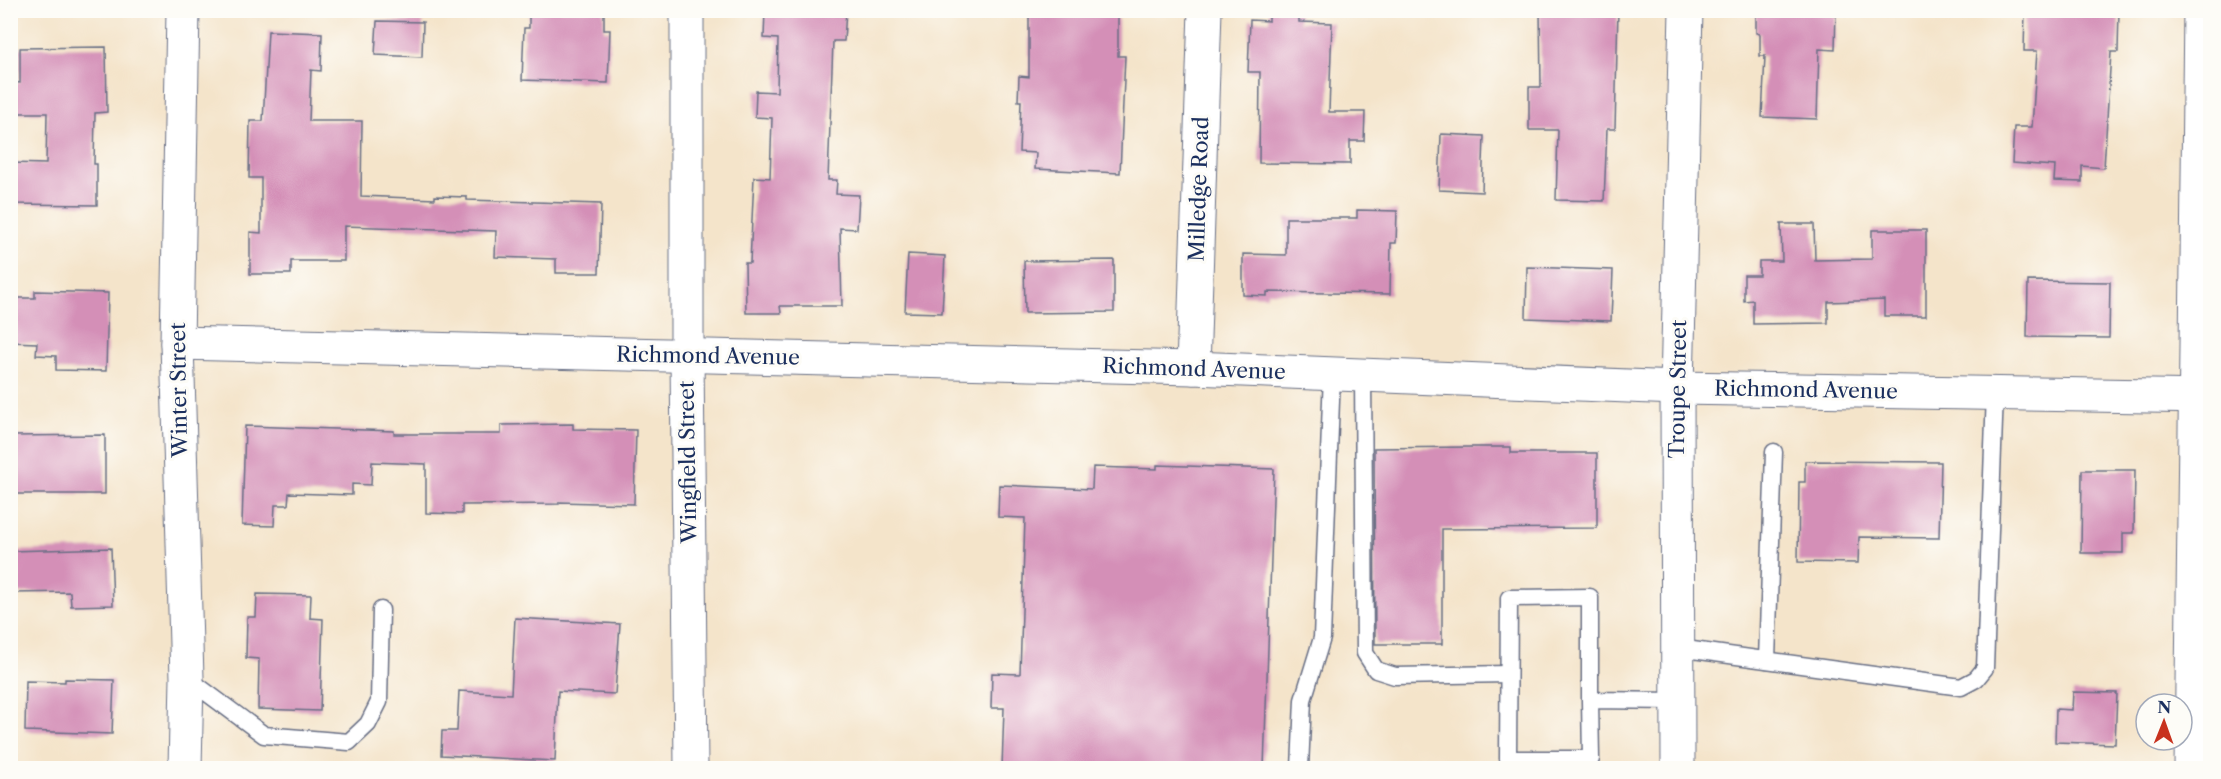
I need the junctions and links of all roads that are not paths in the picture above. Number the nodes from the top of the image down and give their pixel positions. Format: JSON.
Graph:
{"nodes":[{"id":1,"x":183,"y":10,"type":"edge"},
{"id":2,"x":687,"y":10,"type":"edge"},
{"id":3,"x":1205,"y":10,"type":"edge"},
{"id":4,"x":1686,"y":10,"type":"edge"},
{"id":5,"x":2200,"y":10,"type":"edge"},
{"id":6,"x":177,"y":343,"type":"junction"},
{"id":7,"x":687,"y":356,"type":"junction"},
{"id":8,"x":1192,"y":368,"type":"junction"},
{"id":9,"x":1347,"y":375,"type":"junction"},
{"id":10,"x":1677,"y":388,"type":"junction"},
{"id":11,"x":1995,"y":393,"type":"junction"},
{"id":12,"x":2202,"y":397,"type":"edge"},
{"id":13,"x":1774,"y":452,"type":"dead end"},
{"id":14,"x":381,"y":610,"type":"dead end"},
{"id":15,"x":1678,"y":648,"type":"junction"},
{"id":16,"x":1767,"y":660,"type":"junction"},
{"id":17,"x":1508,"y":674,"type":"junction"},
{"id":18,"x":187,"y":678,"type":"junction"},
{"id":19,"x":1590,"y":700,"type":"junction"},
{"id":20,"x":1678,"y":701,"type":"junction"},
{"id":21,"x":185,"y":768,"type":"edge"},
{"id":22,"x":691,"y":768,"type":"edge"},
{"id":23,"x":1300,"y":768,"type":"edge"},
{"id":24,"x":1678,"y":768,"type":"edge"},
{"id":25,"x":2191,"y":768,"type":"edge"}],
"edges":[{"from":1,"to":6,"type":"street","name":"Winter Street"},
{"from":2,"to":7,"type":"street","name":"Wingfield Street"},
{"from":3,"to":8,"type":"street","name":"Milledge Road"},
{"from":4,"to":10,"type":"street","name":"Troupe Street"},
{"from":5,"to":12,"type":"street"},
{"from":6,"to":7,"type":"street","name":"Richmond Avenue"},
{"from":6,"to":18,"type":"street","name":"Winter Street"},
{"from":7,"to":8,"type":"street","name":"Richmond Avenue"},
{"from":7,"to":22,"type":"street","name":"Wingfield Street"},
{"from":8,"to":9,"type":"street","name":"Richmond Avenue"},
{"from":9,"to":10,"type":"street","name":"Richmond Avenue"},
{"from":9,"to":17,"type":"lane"},
{"from":9,"to":23,"type":"lane"},
{"from":10,"to":11,"type":"street","name":"Richmond Avenue"},
{"from":10,"to":15,"type":"street","name":"Troupe Street"},
{"from":11,"to":12,"type":"street","name":"Richmond Avenue"},
{"from":11,"to":16,"type":"lane"},
{"from":12,"to":25,"type":"street"},
{"from":13,"to":16,"type":"lane"},
{"from":14,"to":18,"type":"lane"},
{"from":15,"to":16,"type":"lane"},
{"from":15,"to":20,"type":"street","name":"Troupe Street"},
{"from":17,"to":19,"type":"lane"},
{"from":17,"to":19,"type":"lane"},
{"from":18,"to":21,"type":"street","name":"Winter Street"},
{"from":19,"to":20,"type":"lane"},
{"from":20,"to":24,"type":"street","name":"Troupe Street"}]}
